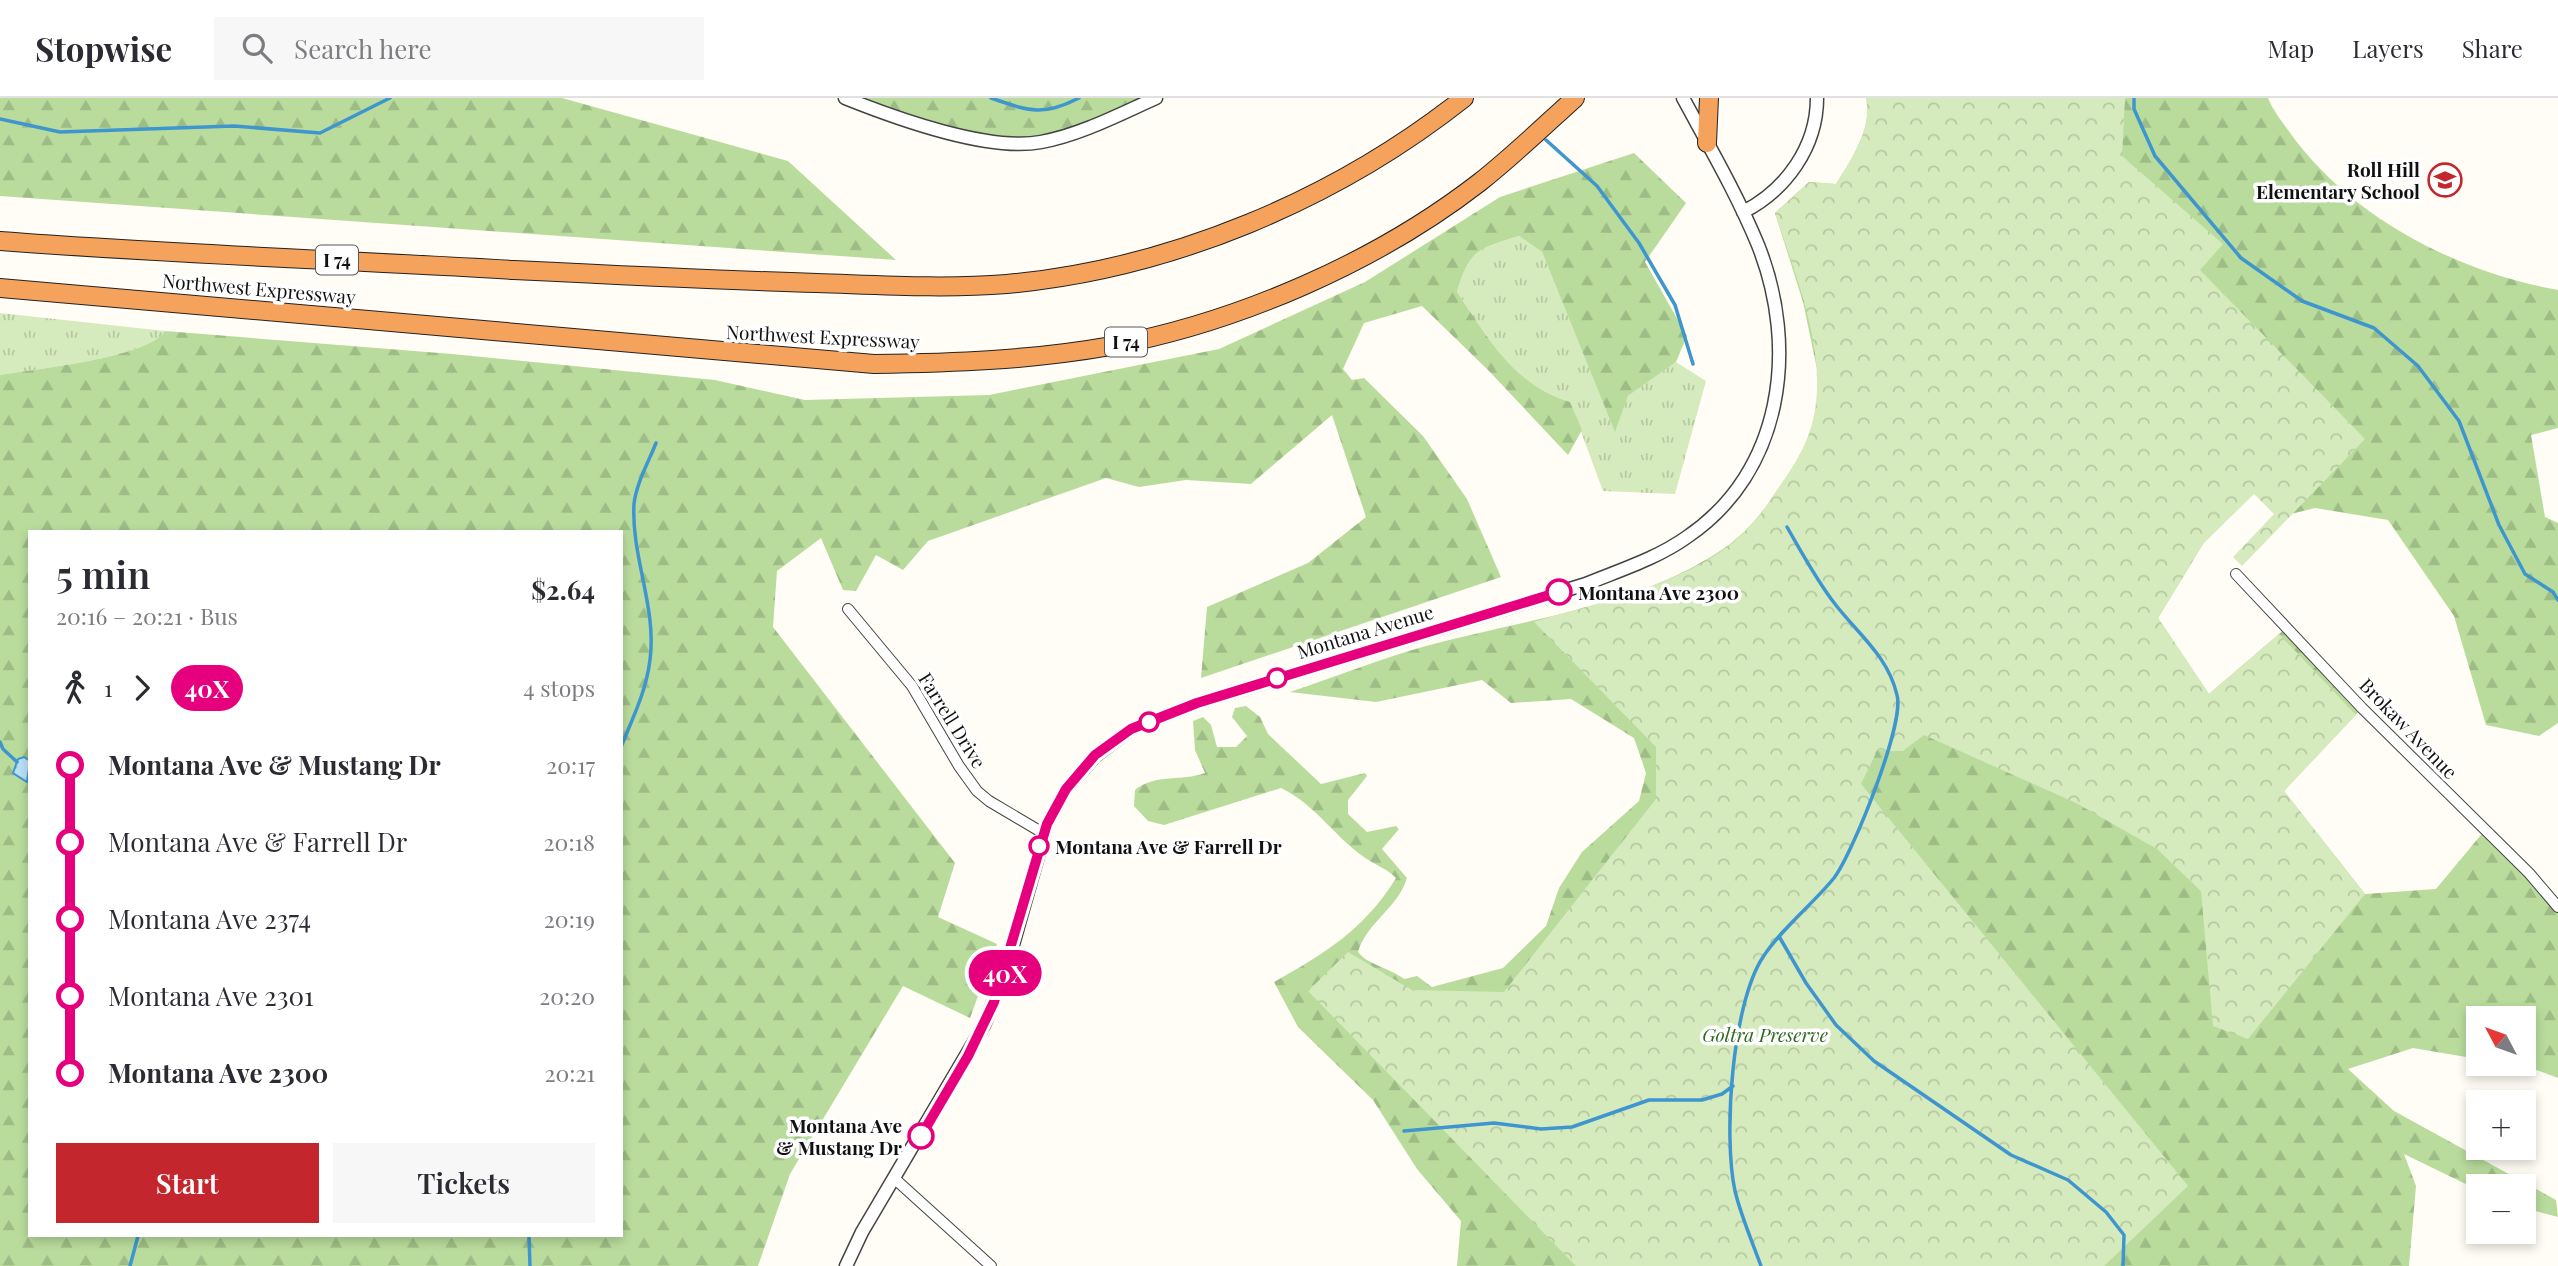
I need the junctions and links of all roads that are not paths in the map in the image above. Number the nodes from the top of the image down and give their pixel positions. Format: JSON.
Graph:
{"nodes":[{"id":1,"x":845,"y":98,"type":"edge"},
{"id":2,"x":1156,"y":98,"type":"edge"},
{"id":3,"x":1464,"y":98,"type":"edge"},
{"id":4,"x":1576,"y":98,"type":"edge"},
{"id":5,"x":1683,"y":98,"type":"edge"},
{"id":6,"x":1709,"y":98,"type":"edge"},
{"id":7,"x":1817,"y":98,"type":"edge"},
{"id":8,"x":1707,"y":144,"type":"junction"},
{"id":9,"x":1743,"y":212,"type":"junction"},
{"id":10,"x":0,"y":241,"type":"edge"},
{"id":11,"x":0,"y":288,"type":"edge"},
{"id":12,"x":2236,"y":574,"type":"dead end"},
{"id":13,"x":848,"y":609,"type":"dead end"},
{"id":14,"x":1043,"y":833,"type":"junction"},
{"id":15,"x":2558,"y":907,"type":"edge"},
{"id":16,"x":895,"y":1179,"type":"junction"},
{"id":17,"x":846,"y":1266,"type":"edge"},
{"id":18,"x":991,"y":1266,"type":"edge"}],
"edges":[{"from":1,"to":2,"type":"street"},
{"from":3,"to":10,"type":"highway","name":"Northwest Expressway","number":"I 74"},
{"from":4,"to":11,"type":"highway","name":"Northwest Expressway","number":"I 74"},
{"from":5,"to":8,"type":"street","name":"Montana Avenue"},
{"from":6,"to":8,"type":"highway"},
{"from":7,"to":9,"type":"street"},
{"from":8,"to":9,"type":"street","name":"Montana Avenue"},
{"from":9,"to":14,"type":"street","name":"Montana Avenue"},
{"from":12,"to":15,"type":"street","name":"Brokaw Avenue"},
{"from":13,"to":14,"type":"street","name":"Farrell Drive"},
{"from":14,"to":16,"type":"street","name":"Montana Avenue"},
{"from":16,"to":17,"type":"street","name":"Montana Avenue"},
{"from":16,"to":18,"type":"street"}]}
